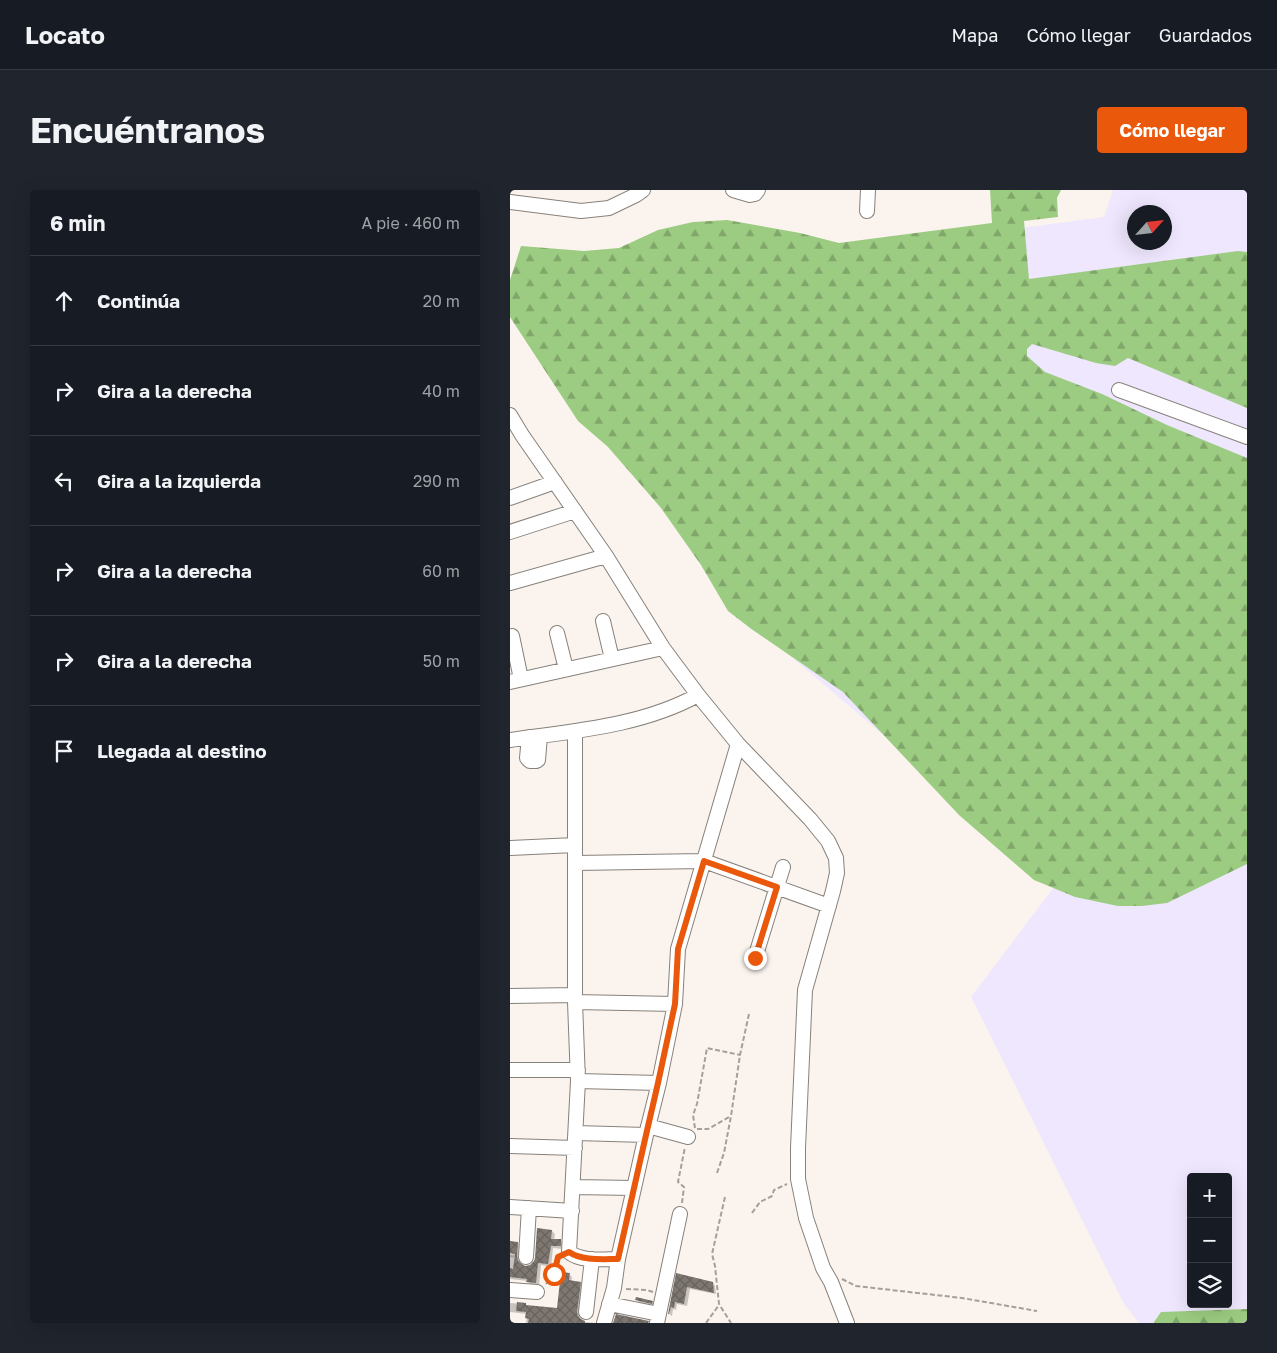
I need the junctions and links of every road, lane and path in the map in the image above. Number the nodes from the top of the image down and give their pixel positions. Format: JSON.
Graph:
{"nodes":[{"id":1,"x":643,"y":190,"type":"edge"},
{"id":2,"x":733,"y":190,"type":"edge"},
{"id":3,"x":758,"y":190,"type":"edge"},
{"id":4,"x":868,"y":190,"type":"edge"},
{"id":5,"x":510,"y":202,"type":"edge"},
{"id":6,"x":868,"y":211,"type":"dead end"},
{"id":7,"x":1119,"y":390,"type":"dead end"},
{"id":8,"x":510,"y":415,"type":"edge"},
{"id":9,"x":1247,"y":437,"type":"edge"},
{"id":10,"x":516,"y":438,"type":"edge"},
{"id":11,"x":555,"y":482,"type":"junction"},
{"id":12,"x":510,"y":498,"type":"edge"},
{"id":13,"x":575,"y":511,"type":"junction"},
{"id":14,"x":510,"y":532,"type":"edge"},
{"id":15,"x":606,"y":556,"type":"junction"},
{"id":16,"x":510,"y":583,"type":"edge"},
{"id":17,"x":603,"y":621,"type":"dead end"},
{"id":18,"x":557,"y":633,"type":"dead end"},
{"id":19,"x":512,"y":636,"type":"dead end"},
{"id":20,"x":663,"y":648,"type":"junction"},
{"id":21,"x":612,"y":659,"type":"junction"},
{"id":22,"x":566,"y":669,"type":"junction"},
{"id":23,"x":515,"y":680,"type":"edge"},
{"id":24,"x":698,"y":695,"type":"junction"},
{"id":25,"x":575,"y":731,"type":"junction"},
{"id":26,"x":510,"y":740,"type":"edge"},
{"id":27,"x":738,"y":744,"type":"junction"},
{"id":28,"x":575,"y":845,"type":"junction"},
{"id":29,"x":510,"y":848,"type":"edge"},
{"id":30,"x":704,"y":861,"type":"junction"},
{"id":31,"x":575,"y":863,"type":"junction"},
{"id":32,"x":783,"y":867,"type":"dead end"},
{"id":33,"x":777,"y":887,"type":"junction"},
{"id":34,"x":829,"y":906,"type":"junction"},
{"id":35,"x":755,"y":958,"type":"dead end"},
{"id":36,"x":510,"y":996,"type":"edge"},
{"id":37,"x":575,"y":998,"type":"junction"},
{"id":38,"x":675,"y":1004,"type":"junction"},
{"id":39,"x":749,"y":1014,"type":"dead end"},
{"id":40,"x":740,"y":1056,"type":"junction"},
{"id":41,"x":510,"y":1070,"type":"edge"},
{"id":42,"x":578,"y":1075,"type":"junction"},
{"id":43,"x":658,"y":1083,"type":"junction"},
{"id":44,"x":731,"y":1116,"type":"junction"},
{"id":45,"x":647,"y":1130,"type":"junction"},
{"id":46,"x":692,"y":1133,"type":"junction"},
{"id":47,"x":576,"y":1134,"type":"junction"},
{"id":48,"x":510,"y":1146,"type":"edge"},
{"id":49,"x":575,"y":1148,"type":"junction"},
{"id":50,"x":717,"y":1172,"type":"dead end"},
{"id":51,"x":798,"y":1179,"type":"junction"},
{"id":52,"x":573,"y":1187,"type":"junction"},
{"id":53,"x":634,"y":1188,"type":"junction"},
{"id":54,"x":725,"y":1197,"type":"dead end"},
{"id":55,"x":510,"y":1207,"type":"edge"},
{"id":56,"x":529,"y":1208,"type":"junction"},
{"id":57,"x":572,"y":1211,"type":"junction"},
{"id":58,"x":752,"y":1212,"type":"dead end"},
{"id":59,"x":680,"y":1214,"type":"joint"},
{"id":60,"x":569,"y":1252,"type":"junction"},
{"id":61,"x":526,"y":1257,"type":"dead end"},
{"id":62,"x":592,"y":1259,"type":"junction"},
{"id":63,"x":618,"y":1259,"type":"junction"},
{"id":64,"x":842,"y":1279,"type":"dead end"},
{"id":65,"x":614,"y":1288,"type":"junction"},
{"id":66,"x":510,"y":1290,"type":"edge"},
{"id":67,"x":537,"y":1292,"type":"joint"},
{"id":68,"x":662,"y":1297,"type":"junction"},
{"id":69,"x":610,"y":1304,"type":"junction"},
{"id":70,"x":719,"y":1304,"type":"junction"},
{"id":71,"x":1036,"y":1311,"type":"dead end"},
{"id":72,"x":586,"y":1312,"type":"dead end"},
{"id":73,"x":658,"y":1318,"type":"edge"},
{"id":74,"x":604,"y":1323,"type":"edge"},
{"id":75,"x":706,"y":1323,"type":"edge"},
{"id":76,"x":731,"y":1323,"type":"edge"},
{"id":77,"x":847,"y":1323,"type":"edge"}],
"edges":[{"from":1,"to":5,"type":"street"},
{"from":2,"to":3,"type":"street"},
{"from":4,"to":6,"type":"street"},
{"from":7,"to":9,"type":"street"},
{"from":8,"to":10,"type":"street"},
{"from":10,"to":11,"type":"street"},
{"from":11,"to":12,"type":"street"},
{"from":11,"to":13,"type":"street"},
{"from":13,"to":14,"type":"street"},
{"from":13,"to":15,"type":"street"},
{"from":15,"to":16,"type":"street"},
{"from":15,"to":20,"type":"street"},
{"from":17,"to":21,"type":"street"},
{"from":18,"to":22,"type":"street"},
{"from":19,"to":23,"type":"street"},
{"from":20,"to":21,"type":"street"},
{"from":20,"to":24,"type":"street"},
{"from":21,"to":22,"type":"street"},
{"from":22,"to":23,"type":"street"},
{"from":24,"to":25,"type":"street"},
{"from":24,"to":27,"type":"street"},
{"from":25,"to":26,"type":"street"},
{"from":25,"to":28,"type":"street"},
{"from":27,"to":30,"type":"street"},
{"from":27,"to":34,"type":"street"},
{"from":28,"to":29,"type":"street"},
{"from":28,"to":31,"type":"street"},
{"from":30,"to":31,"type":"street"},
{"from":30,"to":33,"type":"street"},
{"from":30,"to":38,"type":"street"},
{"from":31,"to":37,"type":"street"},
{"from":32,"to":33,"type":"street"},
{"from":33,"to":34,"type":"street"},
{"from":33,"to":35,"type":"street"},
{"from":34,"to":51,"type":"street"},
{"from":36,"to":37,"type":"street"},
{"from":37,"to":38,"type":"street"},
{"from":37,"to":42,"type":"street"},
{"from":38,"to":43,"type":"street"},
{"from":39,"to":40,"type":"path"},
{"from":40,"to":44,"type":"path"},
{"from":40,"to":46,"type":"path"},
{"from":41,"to":42,"type":"street"},
{"from":42,"to":43,"type":"street"},
{"from":42,"to":47,"type":"street"},
{"from":43,"to":45,"type":"street"},
{"from":44,"to":46,"type":"path"},
{"from":44,"to":50,"type":"path"},
{"from":45,"to":46,"type":"street"},
{"from":45,"to":47,"type":"street"},
{"from":45,"to":53,"type":"street"},
{"from":46,"to":59,"type":"path"},
{"from":47,"to":49,"type":"street"},
{"from":48,"to":49,"type":"street"},
{"from":49,"to":52,"type":"street"},
{"from":51,"to":58,"type":"path"},
{"from":51,"to":77,"type":"street"},
{"from":52,"to":53,"type":"street"},
{"from":52,"to":57,"type":"street"},
{"from":53,"to":63,"type":"street"},
{"from":54,"to":70,"type":"path"},
{"from":55,"to":56,"type":"street"},
{"from":56,"to":57,"type":"street"},
{"from":56,"to":61,"type":"street"},
{"from":57,"to":60,"type":"street"},
{"from":59,"to":68,"type":"street"},
{"from":60,"to":62,"type":"street"},
{"from":60,"to":67,"type":"path"},
{"from":62,"to":63,"type":"street"},
{"from":62,"to":72,"type":"street"},
{"from":63,"to":65,"type":"street"},
{"from":64,"to":71,"type":"path"},
{"from":65,"to":68,"type":"path"},
{"from":65,"to":69,"type":"street"},
{"from":66,"to":67,"type":"street"},
{"from":68,"to":73,"type":"street"},
{"from":69,"to":73,"type":"street"},
{"from":69,"to":74,"type":"street"},
{"from":70,"to":75,"type":"path"},
{"from":70,"to":76,"type":"path"}]}
